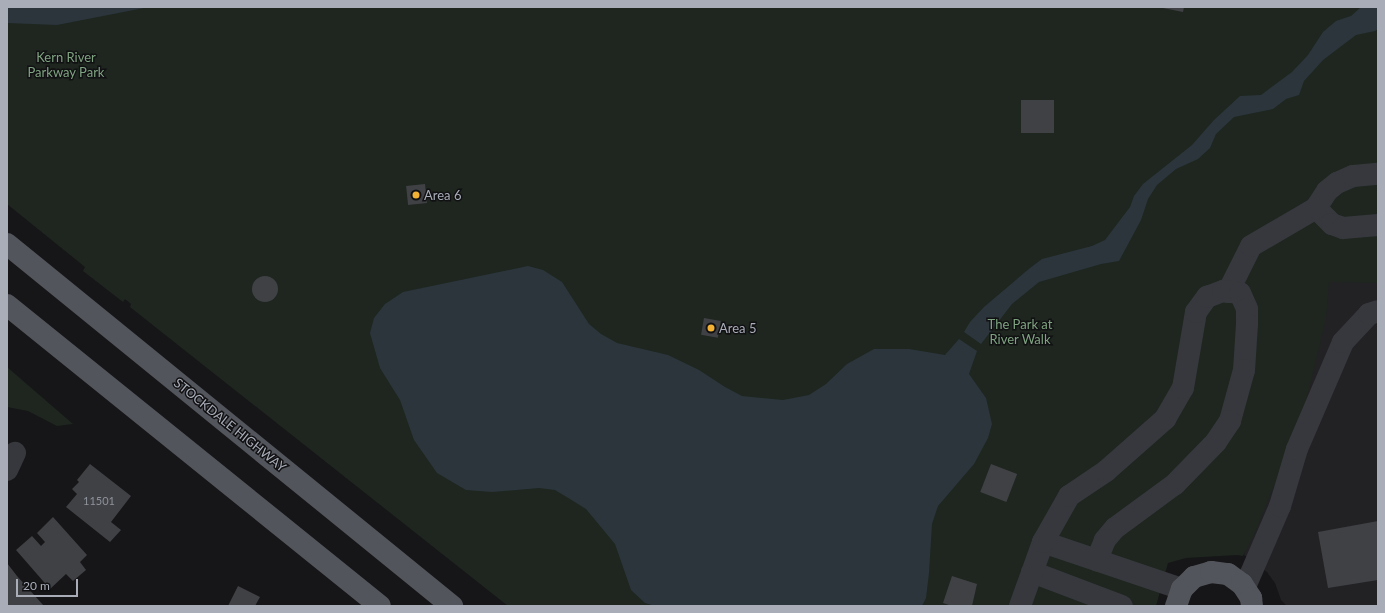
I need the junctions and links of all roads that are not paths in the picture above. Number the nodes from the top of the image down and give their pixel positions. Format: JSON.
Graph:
{"nodes":[{"id":1,"x":1378,"y":174,"type":"edge"},
{"id":2,"x":1316,"y":208,"type":"junction"},
{"id":3,"x":1378,"y":225,"type":"edge"},
{"id":4,"x":7,"y":244,"type":"edge"},
{"id":5,"x":1228,"y":292,"type":"junction"},
{"id":6,"x":7,"y":305,"type":"edge"},
{"id":7,"x":1378,"y":311,"type":"edge"},
{"id":8,"x":1043,"y":542,"type":"junction"},
{"id":9,"x":1098,"y":560,"type":"junction"},
{"id":10,"x":1032,"y":572,"type":"junction"},
{"id":11,"x":1248,"y":597,"type":"edge"},
{"id":12,"x":1081,"y":598,"type":"edge"},
{"id":13,"x":1179,"y":598,"type":"edge"},
{"id":14,"x":380,"y":606,"type":"edge"},
{"id":15,"x":452,"y":606,"type":"edge"},
{"id":16,"x":1020,"y":606,"type":"edge"},
{"id":17,"x":1122,"y":606,"type":"edge"}],
"edges":[{"from":1,"to":2,"type":"lane"},
{"from":2,"to":3,"type":"lane"},
{"from":2,"to":5,"type":"lane"},
{"from":4,"to":15,"type":"main road","name":"STOCKDALE HIGHWAY"},
{"from":5,"to":8,"type":"lane"},
{"from":5,"to":9,"type":"lane"},
{"from":6,"to":14,"type":"main road"},
{"from":7,"to":11,"type":"lane"},
{"from":8,"to":9,"type":"lane"},
{"from":8,"to":10,"type":"lane"},
{"from":9,"to":13,"type":"lane"},
{"from":10,"to":12,"type":"lane"},
{"from":10,"to":16,"type":"lane"},
{"from":11,"to":13,"type":"main road"},
{"from":12,"to":17,"type":"lane"}]}
